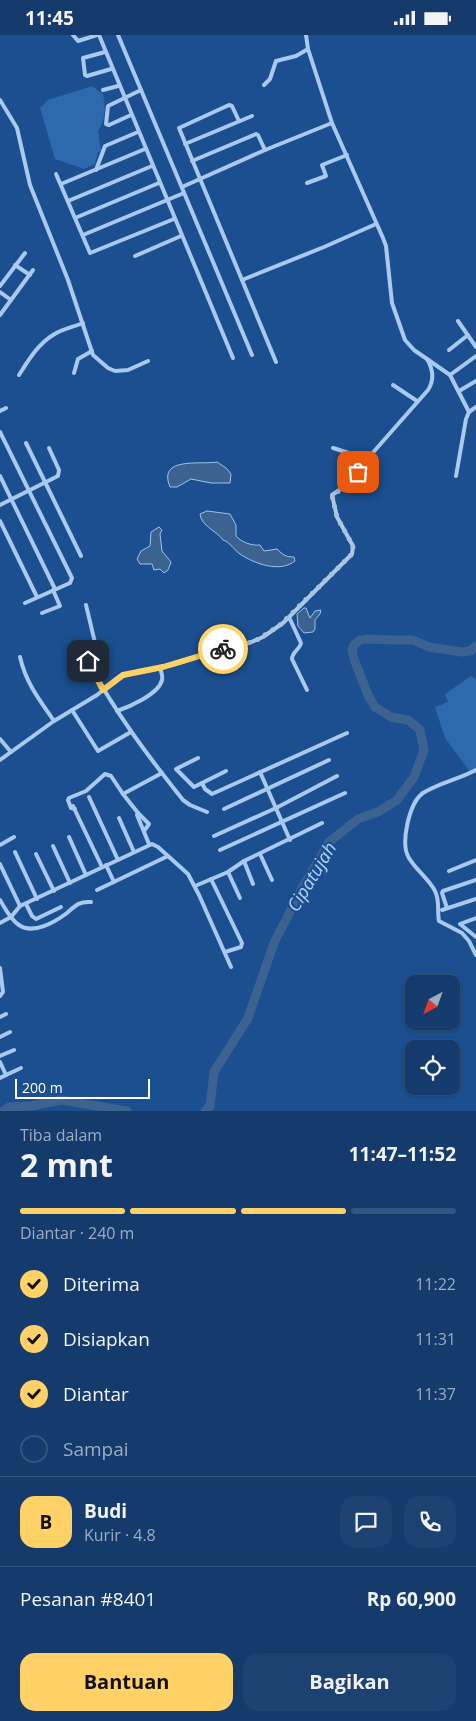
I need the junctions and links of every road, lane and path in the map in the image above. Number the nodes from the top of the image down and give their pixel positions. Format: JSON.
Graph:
{"nodes":[{"id":1,"x":73,"y":35,"type":"edge"},
{"id":2,"x":98,"y":35,"type":"edge"},
{"id":3,"x":118,"y":35,"type":"edge"},
{"id":4,"x":306,"y":35,"type":"edge"},
{"id":5,"x":308,"y":49,"type":"junction"},
{"id":6,"x":104,"y":52,"type":"junction"},
{"id":7,"x":111,"y":69,"type":"junction"},
{"id":8,"x":118,"y":85,"type":"junction"},
{"id":9,"x":264,"y":85,"type":"dead end"},
{"id":10,"x":103,"y":90,"type":"dead end"},
{"id":11,"x":141,"y":90,"type":"junction"},
{"id":12,"x":124,"y":98,"type":"junction"},
{"id":13,"x":0,"y":100,"type":"edge"},
{"id":14,"x":131,"y":115,"type":"junction"},
{"id":15,"x":252,"y":116,"type":"dead end"},
{"id":16,"x":239,"y":121,"type":"junction"},
{"id":17,"x":332,"y":123,"type":"junction"},
{"id":18,"x":138,"y":132,"type":"junction"},
{"id":19,"x":185,"y":144,"type":"junction"},
{"id":20,"x":145,"y":149,"type":"junction"},
{"id":21,"x":265,"y":150,"type":"junction"},
{"id":22,"x":347,"y":155,"type":"junction"},
{"id":23,"x":192,"y":161,"type":"junction"},
{"id":24,"x":152,"y":166,"type":"junction"},
{"id":25,"x":96,"y":170,"type":"junction"},
{"id":26,"x":56,"y":174,"type":"dead end"},
{"id":27,"x":200,"y":179,"type":"junction"},
{"id":28,"x":159,"y":183,"type":"junction"},
{"id":29,"x":307,"y":183,"type":"dead end"},
{"id":30,"x":61,"y":184,"type":"junction"},
{"id":31,"x":182,"y":187,"type":"junction"},
{"id":32,"x":184,"y":193,"type":"junction"},
{"id":33,"x":68,"y":201,"type":"junction"},
{"id":34,"x":167,"y":201,"type":"junction"},
{"id":35,"x":75,"y":218,"type":"junction"},
{"id":36,"x":174,"y":219,"type":"junction"},
{"id":37,"x":376,"y":224,"type":"junction"},
{"id":38,"x":83,"y":235,"type":"junction"},
{"id":39,"x":181,"y":236,"type":"junction"},
{"id":40,"x":24,"y":253,"type":"dead end"},
{"id":41,"x":135,"y":256,"type":"dead end"},
{"id":42,"x":16,"y":265,"type":"junction"},
{"id":43,"x":33,"y":271,"type":"dead end"},
{"id":44,"x":30,"y":275,"type":"junction"},
{"id":45,"x":242,"y":280,"type":"junction"},
{"id":46,"x":0,"y":286,"type":"edge"},
{"id":47,"x":0,"y":293,"type":"edge"},
{"id":48,"x":11,"y":300,"type":"junction"},
{"id":49,"x":0,"y":315,"type":"edge"},
{"id":50,"x":458,"y":321,"type":"dead end"},
{"id":51,"x":83,"y":323,"type":"junction"},
{"id":52,"x":468,"y":335,"type":"junction"},
{"id":53,"x":476,"y":347,"type":"edge"},
{"id":54,"x":449,"y":349,"type":"dead end"},
{"id":55,"x":92,"y":351,"type":"junction"},
{"id":56,"x":252,"y":355,"type":"dead end"},
{"id":57,"x":476,"y":356,"type":"edge"},
{"id":58,"x":233,"y":357,"type":"dead end"},
{"id":59,"x":427,"y":359,"type":"junction"},
{"id":60,"x":148,"y":361,"type":"dead end"},
{"id":61,"x":276,"y":362,"type":"dead end"},
{"id":62,"x":74,"y":373,"type":"dead end"},
{"id":63,"x":19,"y":375,"type":"dead end"},
{"id":64,"x":450,"y":375,"type":"junction"},
{"id":65,"x":476,"y":381,"type":"edge"},
{"id":66,"x":393,"y":385,"type":"dead end"},
{"id":67,"x":459,"y":391,"type":"junction"},
{"id":68,"x":417,"y":401,"type":"junction"},
{"id":69,"x":476,"y":407,"type":"edge"},
{"id":70,"x":6,"y":408,"type":"dead end"},
{"id":71,"x":0,"y":411,"type":"edge"},
{"id":72,"x":469,"y":411,"type":"junction"},
{"id":73,"x":0,"y":432,"type":"edge"},
{"id":74,"x":26,"y":443,"type":"dead end"},
{"id":75,"x":49,"y":448,"type":"dead end"},
{"id":76,"x":334,"y":448,"type":"dead end"},
{"id":77,"x":368,"y":459,"type":"junction"},
{"id":78,"x":0,"y":476,"type":"edge"},
{"id":79,"x":456,"y":476,"type":"dead end"},
{"id":80,"x":46,"y":483,"type":"junction"},
{"id":81,"x":29,"y":491,"type":"junction"},
{"id":82,"x":12,"y":500,"type":"junction"},
{"id":83,"x":0,"y":505,"type":"edge"},
{"id":84,"x":0,"y":521,"type":"edge"},
{"id":85,"x":81,"y":556,"type":"dead end"},
{"id":86,"x":54,"y":590,"type":"junction"},
{"id":87,"x":37,"y":597,"type":"junction"},
{"id":88,"x":25,"y":603,"type":"dead end"},
{"id":89,"x":86,"y":605,"type":"dead end"},
{"id":90,"x":42,"y":613,"type":"dead end"},
{"id":91,"x":289,"y":617,"type":"junction"},
{"id":92,"x":20,"y":657,"type":"dead end"},
{"id":93,"x":160,"y":668,"type":"junction"},
{"id":94,"x":103,"y":690,"type":"junction"},
{"id":95,"x":307,"y":690,"type":"dead end"},
{"id":96,"x":72,"y":710,"type":"junction"},
{"id":97,"x":117,"y":711,"type":"junction"},
{"id":98,"x":54,"y":721,"type":"junction"},
{"id":99,"x":131,"y":732,"type":"junction"},
{"id":100,"x":347,"y":733,"type":"dead end"},
{"id":101,"x":0,"y":739,"type":"edge"},
{"id":102,"x":12,"y":752,"type":"junction"},
{"id":103,"x":198,"y":758,"type":"dead end"},
{"id":104,"x":0,"y":760,"type":"edge"},
{"id":105,"x":329,"y":760,"type":"dead end"},
{"id":106,"x":476,"y":770,"type":"edge"},
{"id":107,"x":226,"y":771,"type":"dead end"},
{"id":108,"x":260,"y":772,"type":"junction"},
{"id":109,"x":162,"y":773,"type":"junction"},
{"id":110,"x":337,"y":776,"type":"dead end"},
{"id":111,"x":202,"y":783,"type":"junction"},
{"id":112,"x":268,"y":789,"type":"junction"},
{"id":113,"x":345,"y":793,"type":"dead end"},
{"id":114,"x":123,"y":794,"type":"junction"},
{"id":115,"x":89,"y":797,"type":"dead end"},
{"id":116,"x":276,"y":808,"type":"junction"},
{"id":117,"x":224,"y":809,"type":"dead end"},
{"id":118,"x":207,"y":812,"type":"dead end"},
{"id":119,"x":138,"y":813,"type":"junction"},
{"id":120,"x":119,"y":818,"type":"dead end"},
{"id":121,"x":283,"y":822,"type":"junction"},
{"id":122,"x":322,"y":823,"type":"dead end"},
{"id":123,"x":144,"y":831,"type":"junction"},
{"id":124,"x":214,"y":836,"type":"dead end"},
{"id":125,"x":14,"y":837,"type":"dead end"},
{"id":126,"x":68,"y":837,"type":"dead end"},
{"id":127,"x":290,"y":840,"type":"junction"},
{"id":128,"x":149,"y":844,"type":"junction"},
{"id":129,"x":0,"y":845,"type":"edge"},
{"id":130,"x":53,"y":846,"type":"dead end"},
{"id":131,"x":220,"y":850,"type":"dead end"},
{"id":132,"x":15,"y":852,"type":"dead end"},
{"id":133,"x":134,"y":852,"type":"junction"},
{"id":134,"x":36,"y":854,"type":"dead end"},
{"id":135,"x":260,"y":854,"type":"junction"},
{"id":136,"x":168,"y":856,"type":"junction"},
{"id":137,"x":118,"y":860,"type":"junction"},
{"id":138,"x":476,"y":860,"type":"edge"},
{"id":139,"x":244,"y":861,"type":"junction"},
{"id":140,"x":0,"y":864,"type":"edge"},
{"id":141,"x":104,"y":866,"type":"junction"},
{"id":142,"x":449,"y":871,"type":"dead end"},
{"id":143,"x":228,"y":872,"type":"junction"},
{"id":144,"x":86,"y":875,"type":"junction"},
{"id":145,"x":211,"y":879,"type":"junction"},
{"id":146,"x":272,"y":880,"type":"dead end"},
{"id":147,"x":476,"y":880,"type":"edge"},
{"id":148,"x":114,"y":882,"type":"junction"},
{"id":149,"x":70,"y":883,"type":"junction"},
{"id":150,"x":253,"y":884,"type":"dead end"},
{"id":151,"x":195,"y":886,"type":"junction"},
{"id":152,"x":98,"y":890,"type":"dead end"},
{"id":153,"x":54,"y":891,"type":"junction"},
{"id":154,"x":240,"y":898,"type":"dead end"},
{"id":155,"x":37,"y":899,"type":"junction"},
{"id":156,"x":476,"y":899,"type":"edge"},
{"id":157,"x":0,"y":900,"type":"edge"},
{"id":158,"x":91,"y":902,"type":"dead end"},
{"id":159,"x":26,"y":904,"type":"junction"},
{"id":160,"x":20,"y":906,"type":"junction"},
{"id":161,"x":61,"y":907,"type":"dead end"},
{"id":162,"x":11,"y":917,"type":"junction"},
{"id":163,"x":476,"y":918,"type":"edge"},
{"id":164,"x":0,"y":923,"type":"edge"},
{"id":165,"x":476,"y":937,"type":"edge"},
{"id":166,"x":225,"y":952,"type":"junction"},
{"id":167,"x":476,"y":955,"type":"edge"},
{"id":168,"x":231,"y":967,"type":"dead end"},
{"id":169,"x":0,"y":968,"type":"edge"},
{"id":170,"x":0,"y":996,"type":"edge"},
{"id":171,"x":6,"y":1014,"type":"dead end"},
{"id":172,"x":0,"y":1017,"type":"edge"},
{"id":173,"x":10,"y":1032,"type":"dead end"},
{"id":174,"x":0,"y":1037,"type":"edge"},
{"id":175,"x":14,"y":1050,"type":"dead end"},
{"id":176,"x":0,"y":1056,"type":"edge"},
{"id":177,"x":0,"y":1063,"type":"edge"},
{"id":178,"x":21,"y":1067,"type":"dead end"},
{"id":179,"x":6,"y":1075,"type":"junction"},
{"id":180,"x":0,"y":1078,"type":"edge"}],
"edges":[{"from":1,"to":2,"type":"street"},
{"from":2,"to":6,"type":"street"},
{"from":3,"to":11,"type":"street"},
{"from":4,"to":5,"type":"street"},
{"from":5,"to":9,"type":"street"},
{"from":5,"to":17,"type":"street"},
{"from":6,"to":7,"type":"street"},
{"from":6,"to":7,"type":"street"},
{"from":7,"to":8,"type":"street"},
{"from":8,"to":10,"type":"street"},
{"from":8,"to":12,"type":"street"},
{"from":11,"to":12,"type":"street"},
{"from":11,"to":31,"type":"street"},
{"from":12,"to":14,"type":"street"},
{"from":12,"to":14,"type":"street"},
{"from":13,"to":51,"type":"street"},
{"from":14,"to":18,"type":"street"},
{"from":15,"to":16,"type":"street"},
{"from":16,"to":19,"type":"street"},
{"from":16,"to":19,"type":"street"},
{"from":17,"to":21,"type":"street"},
{"from":17,"to":22,"type":"street"},
{"from":18,"to":20,"type":"street"},
{"from":18,"to":25,"type":"street"},
{"from":19,"to":23,"type":"street"},
{"from":20,"to":24,"type":"street"},
{"from":20,"to":25,"type":"street"},
{"from":21,"to":23,"type":"street"},
{"from":21,"to":27,"type":"street"},
{"from":22,"to":29,"type":"street"},
{"from":22,"to":37,"type":"street"},
{"from":23,"to":27,"type":"street"},
{"from":24,"to":28,"type":"street"},
{"from":24,"to":33,"type":"street"},
{"from":25,"to":30,"type":"street"},
{"from":26,"to":30,"type":"street"},
{"from":27,"to":31,"type":"street"},
{"from":27,"to":45,"type":"street"},
{"from":28,"to":34,"type":"street"},
{"from":28,"to":35,"type":"street"},
{"from":30,"to":33,"type":"street"},
{"from":31,"to":32,"type":"street"},
{"from":32,"to":34,"type":"street"},
{"from":32,"to":56,"type":"street"},
{"from":33,"to":35,"type":"street"},
{"from":34,"to":36,"type":"street"},
{"from":34,"to":38,"type":"street"},
{"from":35,"to":38,"type":"street"},
{"from":36,"to":38,"type":"street"},
{"from":36,"to":39,"type":"street"},
{"from":37,"to":45,"type":"street"},
{"from":37,"to":59,"type":"street"},
{"from":39,"to":41,"type":"street"},
{"from":39,"to":58,"type":"street"},
{"from":40,"to":42,"type":"street"},
{"from":42,"to":44,"type":"street"},
{"from":42,"to":46,"type":"street"},
{"from":43,"to":44,"type":"street"},
{"from":44,"to":48,"type":"street"},
{"from":45,"to":61,"type":"street"},
{"from":47,"to":48,"type":"street"},
{"from":48,"to":49,"type":"street"},
{"from":50,"to":52,"type":"street"},
{"from":51,"to":55,"type":"street"},
{"from":51,"to":63,"type":"street"},
{"from":52,"to":53,"type":"street"},
{"from":52,"to":54,"type":"street"},
{"from":55,"to":60,"type":"street"},
{"from":55,"to":62,"type":"street"},
{"from":57,"to":64,"type":"street"},
{"from":59,"to":64,"type":"street"},
{"from":59,"to":68,"type":"street"},
{"from":64,"to":67,"type":"street"},
{"from":65,"to":67,"type":"street"},
{"from":66,"to":68,"type":"street"},
{"from":67,"to":72,"type":"street"},
{"from":68,"to":77,"type":"street"},
{"from":69,"to":72,"type":"street"},
{"from":70,"to":71,"type":"street"},
{"from":72,"to":79,"type":"street"},
{"from":73,"to":81,"type":"street"},
{"from":74,"to":80,"type":"street"},
{"from":75,"to":80,"type":"street"},
{"from":76,"to":77,"type":"street"},
{"from":77,"to":91,"type":"street"},
{"from":78,"to":82,"type":"street"},
{"from":80,"to":81,"type":"street"},
{"from":80,"to":85,"type":"street"},
{"from":81,"to":82,"type":"street"},
{"from":81,"to":86,"type":"street"},
{"from":82,"to":83,"type":"street"},
{"from":82,"to":86,"type":"street"},
{"from":84,"to":87,"type":"street"},
{"from":86,"to":87,"type":"street"},
{"from":86,"to":90,"type":"street"},
{"from":87,"to":88,"type":"street"},
{"from":89,"to":94,"type":"street"},
{"from":91,"to":93,"type":"street"},
{"from":91,"to":95,"type":"street"},
{"from":92,"to":98,"type":"street"},
{"from":93,"to":94,"type":"street"},
{"from":93,"to":97,"type":"street"},
{"from":94,"to":96,"type":"street"},
{"from":94,"to":97,"type":"street"},
{"from":96,"to":98,"type":"street"},
{"from":96,"to":99,"type":"street"},
{"from":97,"to":99,"type":"street"},
{"from":98,"to":102,"type":"street"},
{"from":99,"to":109,"type":"street"},
{"from":100,"to":108,"type":"street"},
{"from":101,"to":102,"type":"street"},
{"from":102,"to":104,"type":"street"},
{"from":103,"to":111,"type":"street"},
{"from":105,"to":112,"type":"street"},
{"from":106,"to":167,"type":"street"},
{"from":107,"to":111,"type":"street"},
{"from":108,"to":111,"type":"street"},
{"from":108,"to":112,"type":"street"},
{"from":109,"to":114,"type":"street"},
{"from":109,"to":118,"type":"street"},
{"from":110,"to":116,"type":"street"},
{"from":112,"to":116,"type":"street"},
{"from":112,"to":117,"type":"street"},
{"from":113,"to":121,"type":"street"},
{"from":114,"to":119,"type":"street"},
{"from":114,"to":141,"type":"street"},
{"from":115,"to":137,"type":"street"},
{"from":116,"to":121,"type":"street"},
{"from":116,"to":124,"type":"street"},
{"from":119,"to":123,"type":"street"},
{"from":119,"to":123,"type":"street"},
{"from":120,"to":133,"type":"street"},
{"from":121,"to":127,"type":"street"},
{"from":121,"to":131,"type":"street"},
{"from":122,"to":127,"type":"street"},
{"from":123,"to":128,"type":"street"},
{"from":125,"to":129,"type":"street"},
{"from":126,"to":144,"type":"street"},
{"from":127,"to":135,"type":"street"},
{"from":128,"to":133,"type":"street"},
{"from":128,"to":136,"type":"street"},
{"from":130,"to":149,"type":"street"},
{"from":132,"to":155,"type":"street"},
{"from":133,"to":137,"type":"street"},
{"from":134,"to":153,"type":"street"},
{"from":135,"to":139,"type":"street"},
{"from":135,"to":146,"type":"street"},
{"from":136,"to":148,"type":"street"},
{"from":136,"to":151,"type":"street"},
{"from":137,"to":141,"type":"street"},
{"from":138,"to":142,"type":"street"},
{"from":139,"to":143,"type":"street"},
{"from":139,"to":150,"type":"street"},
{"from":140,"to":160,"type":"street"},
{"from":141,"to":144,"type":"street"},
{"from":141,"to":148,"type":"street"},
{"from":143,"to":145,"type":"street"},
{"from":143,"to":154,"type":"street"},
{"from":144,"to":149,"type":"street"},
{"from":145,"to":151,"type":"street"},
{"from":145,"to":166,"type":"street"},
{"from":147,"to":156,"type":"street"},
{"from":148,"to":152,"type":"street"},
{"from":149,"to":153,"type":"street"},
{"from":151,"to":166,"type":"street"},
{"from":153,"to":155,"type":"street"},
{"from":155,"to":159,"type":"street"},
{"from":157,"to":162,"type":"street"},
{"from":158,"to":162,"type":"street"},
{"from":159,"to":160,"type":"street"},
{"from":159,"to":161,"type":"street"},
{"from":160,"to":162,"type":"street"},
{"from":162,"to":164,"type":"street"},
{"from":163,"to":165,"type":"street"},
{"from":166,"to":168,"type":"street"},
{"from":169,"to":170,"type":"street"},
{"from":171,"to":172,"type":"street"},
{"from":173,"to":174,"type":"street"},
{"from":175,"to":176,"type":"street"},
{"from":177,"to":179,"type":"street"},
{"from":178,"to":179,"type":"street"},
{"from":179,"to":180,"type":"street"}]}
